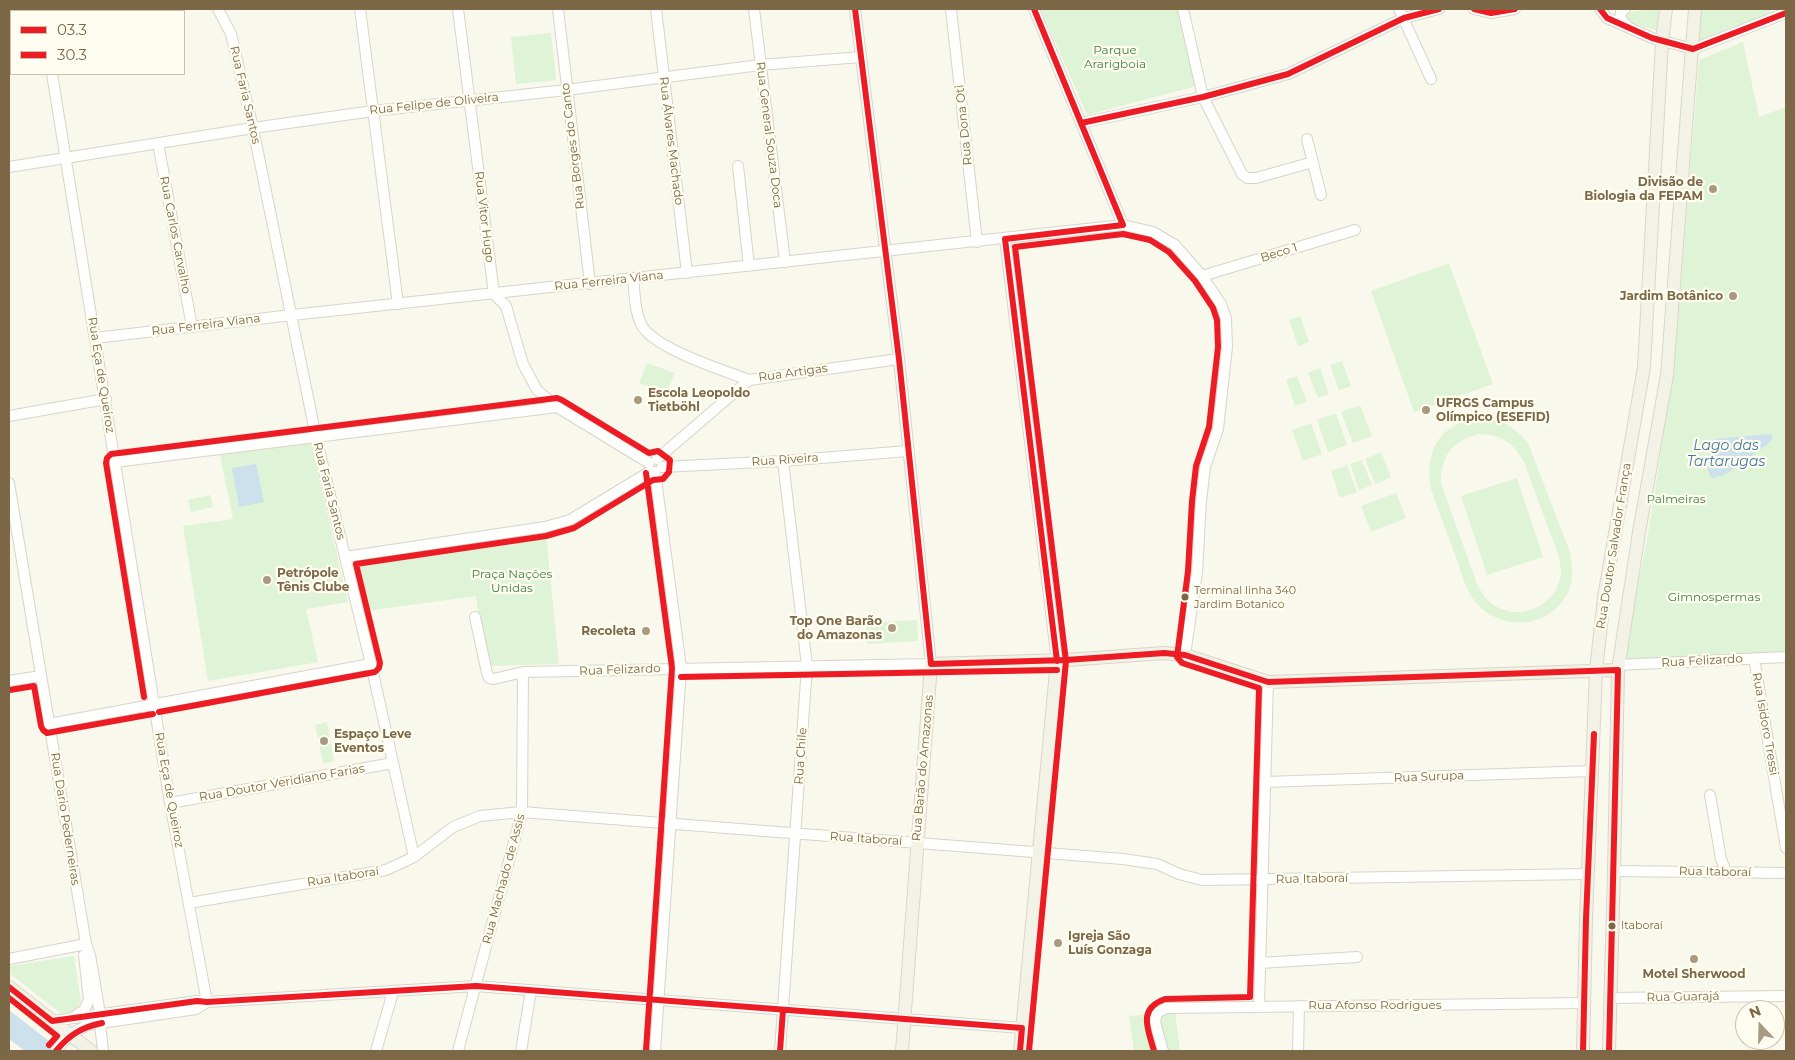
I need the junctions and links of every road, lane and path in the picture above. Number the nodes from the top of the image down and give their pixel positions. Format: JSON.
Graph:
{"nodes":[{"id":1,"x":218,"y":9,"type":"edge"},
{"id":2,"x":360,"y":9,"type":"edge"},
{"id":3,"x":458,"y":9,"type":"edge"},
{"id":4,"x":558,"y":9,"type":"edge"},
{"id":5,"x":656,"y":9,"type":"edge"},
{"id":6,"x":754,"y":9,"type":"edge"},
{"id":7,"x":855,"y":9,"type":"edge"},
{"id":8,"x":951,"y":9,"type":"edge"},
{"id":9,"x":1034,"y":9,"type":"edge"},
{"id":10,"x":1182,"y":9,"type":"edge"},
{"id":11,"x":1439,"y":9,"type":"edge"},
{"id":12,"x":1474,"y":9,"type":"edge"},
{"id":13,"x":1515,"y":9,"type":"edge"},
{"id":14,"x":1600,"y":9,"type":"edge"},
{"id":15,"x":1625,"y":9,"type":"edge"},
{"id":16,"x":1666,"y":9,"type":"edge"},
{"id":17,"x":1695,"y":9,"type":"edge"},
{"id":18,"x":1782,"y":13,"type":"edge"},
{"id":19,"x":1402,"y":14,"type":"edge"},
{"id":20,"x":1627,"y":26,"type":"junction"},
{"id":21,"x":1786,"y":26,"type":"edge"},
{"id":22,"x":1662,"y":42,"type":"junction"},
{"id":23,"x":1692,"y":48,"type":"junction"},
{"id":24,"x":861,"y":57,"type":"junction"},
{"id":25,"x":760,"y":65,"type":"junction"},
{"id":26,"x":52,"y":75,"type":"edge"},
{"id":27,"x":663,"y":77,"type":"junction"},
{"id":28,"x":1431,"y":80,"type":"dead end"},
{"id":29,"x":566,"y":90,"type":"junction"},
{"id":30,"x":1203,"y":97,"type":"junction"},
{"id":31,"x":468,"y":100,"type":"junction"},
{"id":32,"x":372,"y":111,"type":"junction"},
{"id":33,"x":1082,"y":124,"type":"junction"},
{"id":34,"x":253,"y":128,"type":"junction"},
{"id":35,"x":1308,"y":139,"type":"dead end"},
{"id":36,"x":158,"y":143,"type":"junction"},
{"id":37,"x":65,"y":158,"type":"junction"},
{"id":38,"x":1313,"y":162,"type":"junction"},
{"id":39,"x":738,"y":166,"type":"dead end"},
{"id":40,"x":9,"y":168,"type":"edge"},
{"id":41,"x":1321,"y":195,"type":"dead end"},
{"id":42,"x":1123,"y":225,"type":"junction"},
{"id":43,"x":1355,"y":230,"type":"dead end"},
{"id":44,"x":1005,"y":239,"type":"junction"},
{"id":45,"x":977,"y":242,"type":"junction"},
{"id":46,"x":885,"y":252,"type":"junction"},
{"id":47,"x":784,"y":262,"type":"junction"},
{"id":48,"x":749,"y":266,"type":"junction"},
{"id":49,"x":687,"y":273,"type":"junction"},
{"id":50,"x":1202,"y":276,"type":"junction"},
{"id":51,"x":633,"y":278,"type":"junction"},
{"id":52,"x":590,"y":284,"type":"junction"},
{"id":53,"x":494,"y":294,"type":"junction"},
{"id":54,"x":398,"y":304,"type":"junction"},
{"id":55,"x":292,"y":315,"type":"junction"},
{"id":56,"x":192,"y":327,"type":"junction"},
{"id":57,"x":95,"y":338,"type":"junction"},
{"id":58,"x":899,"y":359,"type":"junction"},
{"id":59,"x":749,"y":380,"type":"junction"},
{"id":60,"x":106,"y":399,"type":"junction"},
{"id":61,"x":557,"y":407,"type":"junction"},
{"id":62,"x":9,"y":416,"type":"edge"},
{"id":63,"x":316,"y":437,"type":"junction"},
{"id":64,"x":908,"y":451,"type":"junction"},
{"id":65,"x":783,"y":461,"type":"junction"},
{"id":66,"x":115,"y":462,"type":"junction"},
{"id":67,"x":655,"y":467,"type":"junction"},
{"id":68,"x":9,"y":483,"type":"edge"},
{"id":69,"x":345,"y":557,"type":"junction"},
{"id":70,"x":475,"y":617,"type":"dead end"},
{"id":71,"x":1185,"y":655,"type":"junction"},
{"id":72,"x":1786,"y":657,"type":"edge"},
{"id":73,"x":1754,"y":658,"type":"junction"},
{"id":74,"x":1057,"y":660,"type":"junction"},
{"id":75,"x":371,"y":664,"type":"junction"},
{"id":76,"x":931,"y":664,"type":"junction"},
{"id":77,"x":807,"y":666,"type":"junction"},
{"id":78,"x":681,"y":668,"type":"junction"},
{"id":79,"x":1618,"y":668,"type":"junction"},
{"id":80,"x":1596,"y":671,"type":"junction"},
{"id":81,"x":523,"y":672,"type":"junction"},
{"id":82,"x":41,"y":676,"type":"junction"},
{"id":83,"x":9,"y":681,"type":"edge"},
{"id":84,"x":1268,"y":682,"type":"junction"},
{"id":85,"x":154,"y":705,"type":"junction"},
{"id":86,"x":49,"y":724,"type":"junction"},
{"id":87,"x":393,"y":763,"type":"junction"},
{"id":88,"x":1592,"y":771,"type":"junction"},
{"id":89,"x":1265,"y":782,"type":"junction"},
{"id":90,"x":1710,"y":795,"type":"dead end"},
{"id":91,"x":170,"y":803,"type":"junction"},
{"id":92,"x":522,"y":812,"type":"junction"},
{"id":93,"x":670,"y":824,"type":"junction"},
{"id":94,"x":795,"y":834,"type":"junction"},
{"id":95,"x":917,"y":843,"type":"junction"},
{"id":96,"x":1786,"y":848,"type":"edge"},
{"id":97,"x":1039,"y":852,"type":"junction"},
{"id":98,"x":414,"y":858,"type":"junction"},
{"id":99,"x":1614,"y":871,"type":"junction"},
{"id":100,"x":1726,"y":872,"type":"junction"},
{"id":101,"x":1786,"y":873,"type":"edge"},
{"id":102,"x":1588,"y":874,"type":"junction"},
{"id":103,"x":1262,"y":880,"type":"junction"},
{"id":104,"x":189,"y":903,"type":"junction"},
{"id":105,"x":86,"y":946,"type":"junction"},
{"id":106,"x":1357,"y":958,"type":"dead end"},
{"id":107,"x":9,"y":959,"type":"edge"},
{"id":108,"x":1260,"y":963,"type":"junction"},
{"id":109,"x":476,"y":986,"type":"junction"},
{"id":110,"x":9,"y":987,"type":"edge"},
{"id":111,"x":531,"y":990,"type":"junction"},
{"id":112,"x":393,"y":992,"type":"junction"},
{"id":113,"x":1786,"y":996,"type":"edge"},
{"id":114,"x":1610,"y":998,"type":"junction"},
{"id":115,"x":659,"y":1001,"type":"junction"},
{"id":116,"x":207,"y":1002,"type":"junction"},
{"id":117,"x":1584,"y":1003,"type":"junction"},
{"id":118,"x":1259,"y":1006,"type":"junction"},
{"id":119,"x":1299,"y":1006,"type":"junction"},
{"id":120,"x":783,"y":1010,"type":"junction"},
{"id":121,"x":73,"y":1018,"type":"junction"},
{"id":122,"x":100,"y":1019,"type":"junction"},
{"id":123,"x":904,"y":1020,"type":"junction"},
{"id":124,"x":52,"y":1021,"type":"junction"},
{"id":125,"x":1022,"y":1028,"type":"junction"},
{"id":126,"x":69,"y":1035,"type":"junction"},
{"id":127,"x":58,"y":1049,"type":"edge"},
{"id":128,"x":91,"y":1051,"type":"edge"},
{"id":129,"x":103,"y":1051,"type":"edge"},
{"id":130,"x":376,"y":1051,"type":"edge"},
{"id":131,"x":458,"y":1051,"type":"edge"},
{"id":132,"x":521,"y":1051,"type":"edge"},
{"id":133,"x":655,"y":1051,"type":"edge"},
{"id":134,"x":780,"y":1051,"type":"edge"},
{"id":135,"x":902,"y":1051,"type":"edge"},
{"id":136,"x":1020,"y":1051,"type":"edge"},
{"id":137,"x":1163,"y":1051,"type":"edge"},
{"id":138,"x":1298,"y":1051,"type":"edge"},
{"id":139,"x":1583,"y":1051,"type":"edge"},
{"id":140,"x":1608,"y":1051,"type":"edge"}],
"edges":[{"from":1,"to":34,"type":"street","name":"Rua Faria Santos"},
{"from":2,"to":32,"type":"street"},
{"from":3,"to":31,"type":"street","name":"Rua Vitor Hugo"},
{"from":4,"to":29,"type":"street","name":"Rua Borges do Canto"},
{"from":5,"to":27,"type":"street","name":"Rua Álvares Machado"},
{"from":6,"to":25,"type":"street","name":"Rua General Souza Doca"},
{"from":7,"to":24,"type":"street","name":"Rua Barão do Amazonas"},
{"from":8,"to":45,"type":"street","name":"Rua Dona Oti"},
{"from":9,"to":33,"type":"street"},
{"from":10,"to":30,"type":"street"},
{"from":11,"to":19,"type":"street"},
{"from":12,"to":13,"type":"street"},
{"from":14,"to":20,"type":"street"},
{"from":15,"to":20,"type":"street"},
{"from":16,"to":22,"type":"main road","name":"Rua Doutor Salvador França"},
{"from":17,"to":23,"type":"main road","name":"Rua Doutor Salvador França"},
{"from":18,"to":21,"type":"street"},
{"from":18,"to":23,"type":"street"},
{"from":19,"to":28,"type":"street"},
{"from":19,"to":30,"type":"street"},
{"from":20,"to":22,"type":"street"},
{"from":22,"to":23,"type":"street"},
{"from":22,"to":80,"type":"main road","name":"Rua Doutor Salvador França"},
{"from":23,"to":79,"type":"main road","name":"Rua Doutor Salvador França"},
{"from":24,"to":25,"type":"street","name":"Rua Felipe de Oliveira"},
{"from":24,"to":46,"type":"street","name":"Rua Barão do Amazonas"},
{"from":25,"to":27,"type":"street","name":"Rua Felipe de Oliveira"},
{"from":25,"to":47,"type":"street","name":"Rua General Souza Doca"},
{"from":26,"to":37,"type":"street","name":"Rua Eça de Queiroz"},
{"from":27,"to":29,"type":"street","name":"Rua Felipe de Oliveira"},
{"from":27,"to":49,"type":"street","name":"Rua Álvares Machado"},
{"from":29,"to":31,"type":"street","name":"Rua Felipe de Oliveira"},
{"from":29,"to":52,"type":"street","name":"Rua Borges do Canto"},
{"from":30,"to":33,"type":"street"},
{"from":30,"to":38,"type":"street"},
{"from":31,"to":32,"type":"street","name":"Rua Felipe de Oliveira"},
{"from":31,"to":53,"type":"street","name":"Rua Vitor Hugo"},
{"from":32,"to":34,"type":"street","name":"Rua Felipe de Oliveira"},
{"from":32,"to":54,"type":"street"},
{"from":33,"to":42,"type":"street"},
{"from":34,"to":36,"type":"street","name":"Rua Felipe de Oliveira"},
{"from":34,"to":55,"type":"street","name":"Rua Faria Santos"},
{"from":35,"to":38,"type":"street"},
{"from":36,"to":37,"type":"street","name":"Rua Felipe de Oliveira"},
{"from":36,"to":56,"type":"street","name":"Rua Carlos Carvalho"},
{"from":37,"to":40,"type":"street","name":"Rua Felipe de Oliveira"},
{"from":37,"to":57,"type":"street","name":"Rua Eça de Queiroz"},
{"from":38,"to":41,"type":"street"},
{"from":39,"to":48,"type":"street"},
{"from":42,"to":44,"type":"street","name":"Rua Ferreira Viana"},
{"from":42,"to":50,"type":"street","name":"Rua Ferreira Viana"},
{"from":43,"to":50,"type":"street","name":"Beco 1"},
{"from":44,"to":45,"type":"street","name":"Rua Ferreira Viana"},
{"from":44,"to":74,"type":"street"},
{"from":45,"to":46,"type":"street","name":"Rua Ferreira Viana"},
{"from":46,"to":47,"type":"street","name":"Rua Ferreira Viana"},
{"from":46,"to":58,"type":"street","name":"Rua Barão do Amazonas"},
{"from":47,"to":48,"type":"street","name":"Rua Ferreira Viana"},
{"from":48,"to":49,"type":"street","name":"Rua Ferreira Viana"},
{"from":49,"to":51,"type":"street","name":"Rua Ferreira Viana"},
{"from":50,"to":71,"type":"street","name":"Rua Ferreira Viana"},
{"from":51,"to":52,"type":"street","name":"Rua Ferreira Viana"},
{"from":51,"to":59,"type":"street"},
{"from":52,"to":53,"type":"street","name":"Rua Ferreira Viana"},
{"from":53,"to":54,"type":"street","name":"Rua Ferreira Viana"},
{"from":53,"to":61,"type":"street","name":"Rua Vitor Hugo"},
{"from":54,"to":55,"type":"street","name":"Rua Ferreira Viana"},
{"from":55,"to":56,"type":"street","name":"Rua Ferreira Viana"},
{"from":55,"to":63,"type":"street","name":"Rua Faria Santos"},
{"from":56,"to":57,"type":"street","name":"Rua Ferreira Viana"},
{"from":57,"to":60,"type":"street","name":"Rua Eça de Queiroz"},
{"from":58,"to":59,"type":"street","name":"Rua Artigas"},
{"from":58,"to":64,"type":"street","name":"Rua Barão do Amazonas"},
{"from":59,"to":67,"type":"street","name":"Rua Artigas"},
{"from":60,"to":62,"type":"street"},
{"from":60,"to":66,"type":"street","name":"Rua Eça de Queiroz"},
{"from":61,"to":63,"type":"street"},
{"from":61,"to":67,"type":"street"},
{"from":63,"to":66,"type":"street"},
{"from":63,"to":69,"type":"street","name":"Rua Faria Santos"},
{"from":64,"to":65,"type":"street","name":"Rua Riveira"},
{"from":64,"to":76,"type":"street","name":"Rua Barão do Amazonas"},
{"from":65,"to":67,"type":"street","name":"Rua Riveira"},
{"from":65,"to":77,"type":"street","name":"Rua Chile"},
{"from":66,"to":85,"type":"street","name":"Rua Eça de Queiroz"},
{"from":67,"to":69,"type":"street","name":"Rua Artigas"},
{"from":67,"to":78,"type":"street"},
{"from":68,"to":82,"type":"street","name":"Rua Dario Pederneiras"},
{"from":69,"to":75,"type":"street","name":"Rua Faria Santos"},
{"from":70,"to":81,"type":"street","name":"Rua Felizardo"},
{"from":71,"to":74,"type":"main road","name":"Rua Felizardo"},
{"from":71,"to":84,"type":"main road","name":"Rua Felizardo"},
{"from":72,"to":73,"type":"street","name":"Rua Felizardo"},
{"from":73,"to":79,"type":"street","name":"Rua Felizardo"},
{"from":73,"to":96,"type":"street","name":"Rua Isidoro Tressi"},
{"from":74,"to":76,"type":"main road","name":"Rua Felizardo"},
{"from":74,"to":97,"type":"main road"},
{"from":75,"to":85,"type":"street"},
{"from":75,"to":87,"type":"street","name":"Rua Faria Santos"},
{"from":76,"to":77,"type":"street","name":"Rua Felizardo"},
{"from":76,"to":95,"type":"main road","name":"Rua Barão do Amazonas"},
{"from":77,"to":78,"type":"street","name":"Rua Felizardo"},
{"from":77,"to":94,"type":"street","name":"Rua Chile"},
{"from":78,"to":81,"type":"street","name":"Rua Felizardo"},
{"from":78,"to":93,"type":"street"},
{"from":79,"to":80,"type":"main road","name":"Rua Felizardo"},
{"from":79,"to":99,"type":"main road","name":"Rua Doutor Salvador França"},
{"from":80,"to":84,"type":"main road","name":"Rua Felizardo"},
{"from":80,"to":88,"type":"main road","name":"Rua Doutor Salvador França"},
{"from":81,"to":92,"type":"street","name":"Rua Machado de Assis"},
{"from":82,"to":83,"type":"street"},
{"from":82,"to":86,"type":"street","name":"Rua Dario Pederneiras"},
{"from":84,"to":89,"type":"street"},
{"from":85,"to":86,"type":"street"},
{"from":85,"to":91,"type":"street","name":"Rua Eça de Queiroz"},
{"from":86,"to":105,"type":"street","name":"Rua Dario Pederneiras"},
{"from":87,"to":91,"type":"street","name":"Rua Doutor Veridiano Farias"},
{"from":87,"to":98,"type":"street","name":"Rua Faria Santos"},
{"from":88,"to":89,"type":"street","name":"Rua Surupa"},
{"from":88,"to":102,"type":"main road","name":"Rua Doutor Salvador França"},
{"from":89,"to":103,"type":"street"},
{"from":90,"to":100,"type":"street"},
{"from":91,"to":104,"type":"street","name":"Rua Eça de Queiroz"},
{"from":92,"to":93,"type":"street","name":"Rua Itaboraí"},
{"from":92,"to":98,"type":"street","name":"Rua Itaboraí"},
{"from":92,"to":109,"type":"street","name":"Rua Machado de Assis"},
{"from":93,"to":94,"type":"street","name":"Rua Itaboraí"},
{"from":93,"to":115,"type":"street"},
{"from":94,"to":95,"type":"street","name":"Rua Itaboraí"},
{"from":94,"to":120,"type":"street","name":"Rua Chile"},
{"from":95,"to":97,"type":"street","name":"Rua Itaboraí"},
{"from":95,"to":123,"type":"main road","name":"Rua Barão do Amazonas"},
{"from":97,"to":103,"type":"street","name":"Rua Itaboraí"},
{"from":97,"to":125,"type":"main road"},
{"from":98,"to":104,"type":"street","name":"Rua Itaboraí"},
{"from":99,"to":100,"type":"street","name":"Rua Itaboraí"},
{"from":99,"to":114,"type":"main road","name":"Rua Doutor Salvador França"},
{"from":100,"to":101,"type":"street","name":"Rua Itaboraí"},
{"from":102,"to":103,"type":"street","name":"Rua Itaboraí"},
{"from":102,"to":117,"type":"main road","name":"Rua Doutor Salvador França"},
{"from":103,"to":108,"type":"street"},
{"from":104,"to":116,"type":"street","name":"Rua Eça de Queiroz"},
{"from":105,"to":107,"type":"street"},
{"from":105,"to":121,"type":"street","name":"Rua Dario Pederneiras"},
{"from":105,"to":122,"type":"street","name":"Rua Dario Pederneiras"},
{"from":106,"to":108,"type":"street"},
{"from":108,"to":118,"type":"street"},
{"from":109,"to":111,"type":"street"},
{"from":109,"to":112,"type":"street"},
{"from":109,"to":131,"type":"street","name":"Rua Machado de Assis"},
{"from":110,"to":124,"type":"main road"},
{"from":111,"to":115,"type":"street"},
{"from":111,"to":132,"type":"street"},
{"from":112,"to":116,"type":"street"},
{"from":112,"to":130,"type":"street"},
{"from":113,"to":114,"type":"street","name":"Rua Guarajá"},
{"from":114,"to":140,"type":"main road","name":"Rua Doutor Salvador França"},
{"from":115,"to":120,"type":"street"},
{"from":115,"to":133,"type":"street"},
{"from":116,"to":122,"type":"street"},
{"from":117,"to":119,"type":"street","name":"Rua Afonso Rodrigues"},
{"from":117,"to":139,"type":"main road","name":"Rua Doutor Salvador França"},
{"from":118,"to":119,"type":"street","name":"Rua Afonso Rodrigues"},
{"from":118,"to":137,"type":"street","name":"Rua Afonso Rodrigues"},
{"from":119,"to":138,"type":"street"},
{"from":120,"to":123,"type":"street"},
{"from":120,"to":134,"type":"street","name":"Rua Chile"},
{"from":121,"to":122,"type":"street"},
{"from":121,"to":124,"type":"street"},
{"from":122,"to":126,"type":"street"},
{"from":122,"to":129,"type":"street","name":"Rua Dario Pederneiras"},
{"from":123,"to":125,"type":"street"},
{"from":123,"to":135,"type":"main road","name":"Rua Barão do Amazonas"},
{"from":124,"to":126,"type":"main road"},
{"from":125,"to":136,"type":"main road"},
{"from":126,"to":127,"type":"street"},
{"from":126,"to":128,"type":"main road"}]}
